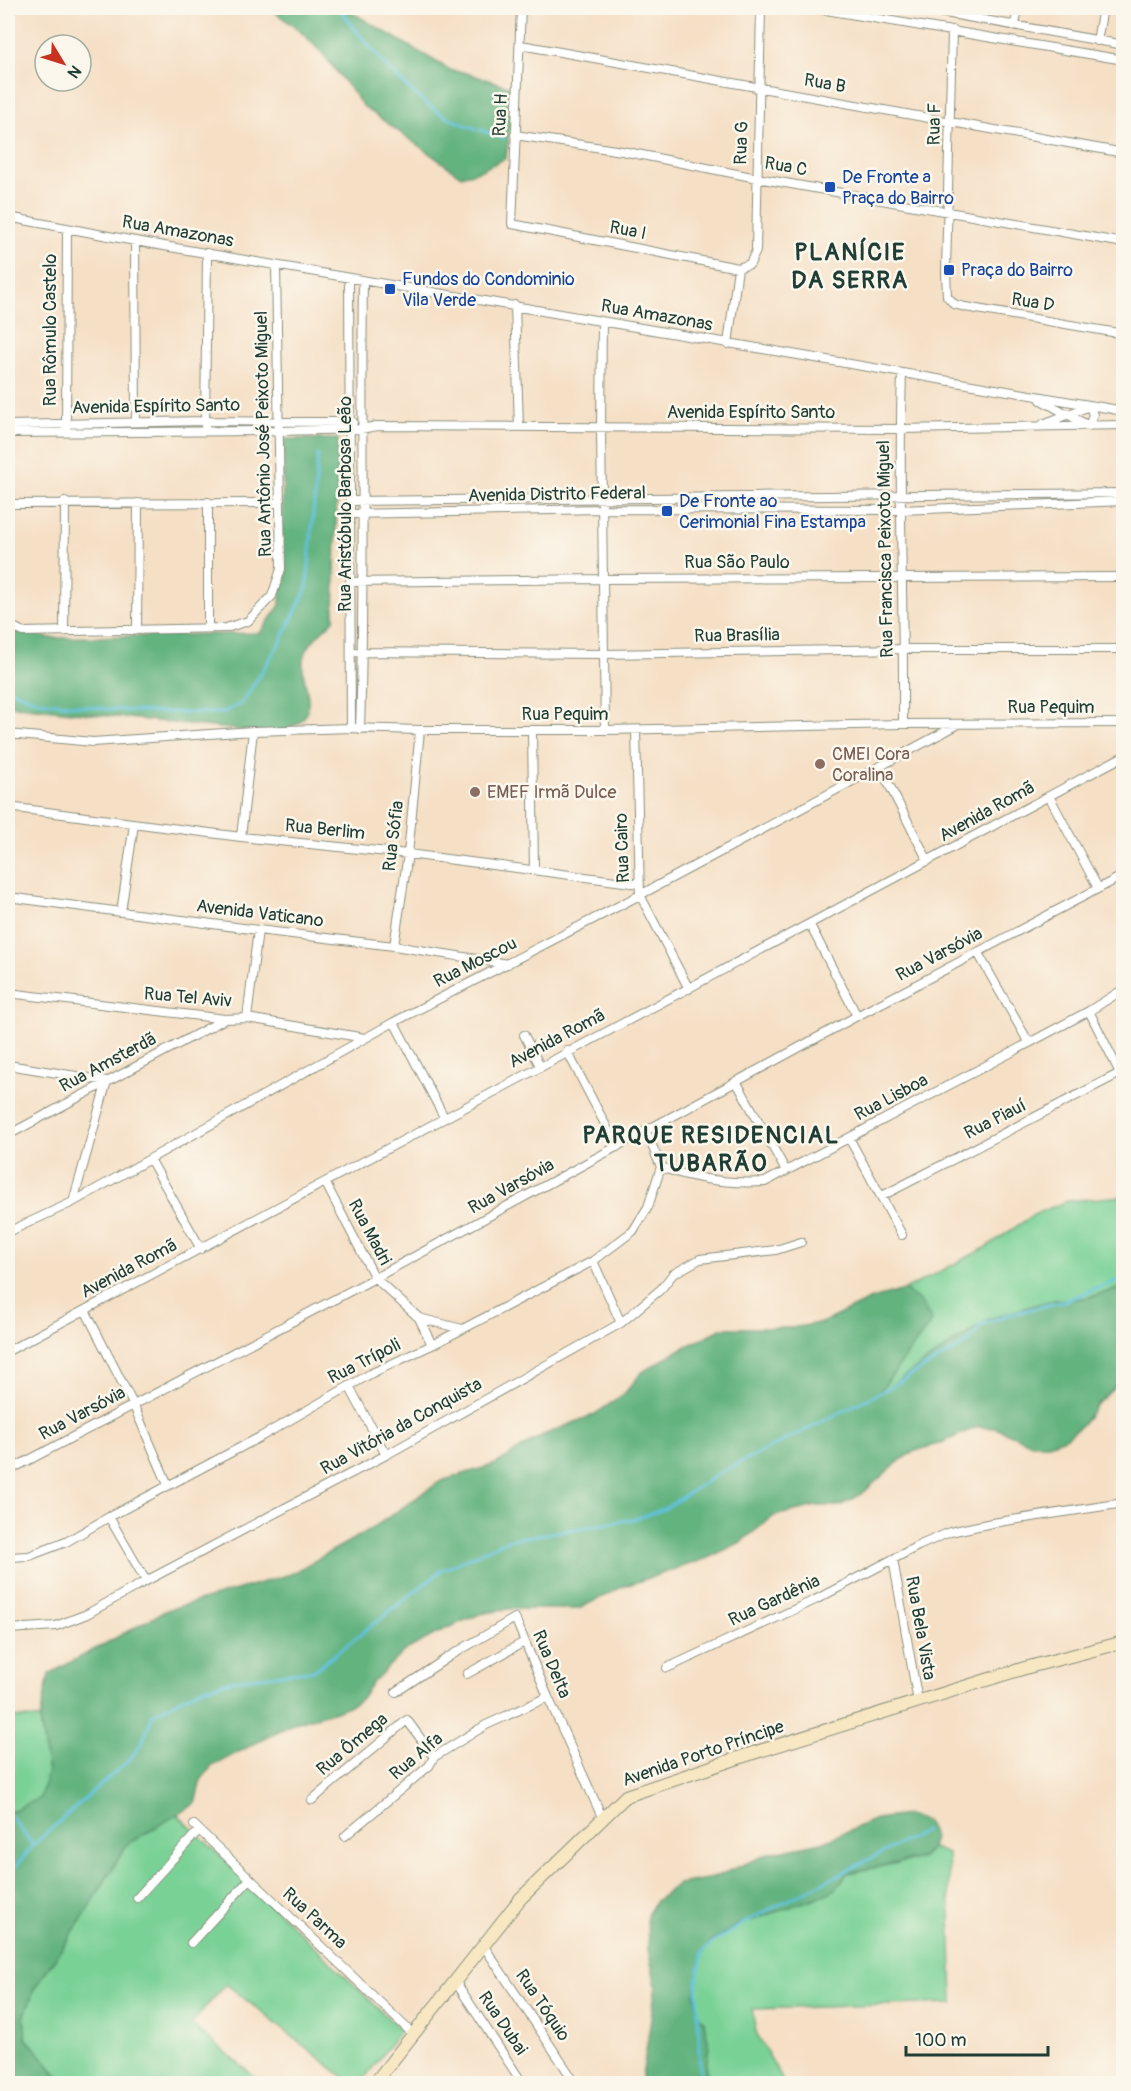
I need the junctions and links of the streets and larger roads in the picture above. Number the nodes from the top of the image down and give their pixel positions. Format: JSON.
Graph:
{"nodes":[{"id":1,"x":521,"y":8,"type":"edge"},
{"id":2,"x":761,"y":8,"type":"edge"},
{"id":3,"x":814,"y":8,"type":"edge"},
{"id":4,"x":917,"y":8,"type":"edge"},
{"id":5,"x":1018,"y":8,"type":"edge"},
{"id":6,"x":1103,"y":8,"type":"edge"},
{"id":7,"x":937,"y":9,"type":"edge"},
{"id":8,"x":1015,"y":24,"type":"junction"},
{"id":9,"x":952,"y":30,"type":"junction"},
{"id":10,"x":1097,"y":41,"type":"junction"},
{"id":11,"x":521,"y":45,"type":"junction"},
{"id":12,"x":1124,"y":45,"type":"edge"},
{"id":13,"x":1124,"y":60,"type":"edge"},
{"id":14,"x":759,"y":87,"type":"junction"},
{"id":15,"x":951,"y":122,"type":"junction"},
{"id":16,"x":515,"y":135,"type":"junction"},
{"id":17,"x":1124,"y":153,"type":"edge"},
{"id":18,"x":757,"y":178,"type":"junction"},
{"id":19,"x":948,"y":212,"type":"junction"},
{"id":20,"x":8,"y":217,"type":"edge"},
{"id":21,"x":512,"y":224,"type":"joint"},
{"id":22,"x":67,"y":228,"type":"junction"},
{"id":23,"x":135,"y":241,"type":"junction"},
{"id":24,"x":1124,"y":243,"type":"edge"},
{"id":25,"x":207,"y":253,"type":"junction"},
{"id":26,"x":276,"y":266,"type":"junction"},
{"id":27,"x":738,"y":268,"type":"junction"},
{"id":28,"x":349,"y":278,"type":"junction"},
{"id":29,"x":363,"y":280,"type":"junction"},
{"id":30,"x":945,"y":290,"type":"joint"},
{"id":31,"x":515,"y":305,"type":"junction"},
{"id":32,"x":602,"y":322,"type":"junction"},
{"id":33,"x":1124,"y":333,"type":"edge"},
{"id":34,"x":728,"y":344,"type":"junction"},
{"id":35,"x":902,"y":374,"type":"junction"},
{"id":36,"x":1031,"y":395,"type":"junction"},
{"id":37,"x":1090,"y":406,"type":"junction"},
{"id":38,"x":1124,"y":411,"type":"edge"},
{"id":39,"x":1069,"y":415,"type":"junction"},
{"id":40,"x":279,"y":420,"type":"junction"},
{"id":41,"x":206,"y":421,"type":"junction"},
{"id":42,"x":136,"y":422,"type":"junction"},
{"id":43,"x":8,"y":425,"type":"edge"},
{"id":44,"x":1124,"y":425,"type":"edge"},
{"id":45,"x":349,"y":426,"type":"junction"},
{"id":46,"x":361,"y":426,"type":"junction"},
{"id":47,"x":1089,"y":426,"type":"junction"},
{"id":48,"x":519,"y":427,"type":"junction"},
{"id":49,"x":1034,"y":427,"type":"junction"},
{"id":50,"x":66,"y":428,"type":"junction"},
{"id":51,"x":601,"y":429,"type":"junction"},
{"id":52,"x":900,"y":429,"type":"junction"},
{"id":53,"x":205,"y":431,"type":"junction"},
{"id":54,"x":279,"y":431,"type":"junction"},
{"id":55,"x":8,"y":434,"type":"edge"},
{"id":56,"x":1124,"y":492,"type":"edge"},
{"id":57,"x":900,"y":496,"type":"junction"},
{"id":58,"x":602,"y":497,"type":"junction"},
{"id":59,"x":363,"y":500,"type":"junction"},
{"id":60,"x":350,"y":501,"type":"junction"},
{"id":61,"x":1124,"y":501,"type":"edge"},
{"id":62,"x":65,"y":502,"type":"junction"},
{"id":63,"x":208,"y":502,"type":"junction"},
{"id":64,"x":138,"y":503,"type":"junction"},
{"id":65,"x":279,"y":503,"type":"junction"},
{"id":66,"x":8,"y":504,"type":"edge"},
{"id":67,"x":602,"y":509,"type":"junction"},
{"id":68,"x":901,"y":510,"type":"junction"},
{"id":69,"x":350,"y":514,"type":"junction"},
{"id":70,"x":363,"y":514,"type":"junction"},
{"id":71,"x":1124,"y":577,"type":"edge"},
{"id":72,"x":903,"y":578,"type":"junction"},
{"id":73,"x":603,"y":579,"type":"junction"},
{"id":74,"x":363,"y":581,"type":"junction"},
{"id":75,"x":350,"y":582,"type":"junction"},
{"id":76,"x":8,"y":624,"type":"edge"},
{"id":77,"x":208,"y":628,"type":"junction"},
{"id":78,"x":137,"y":630,"type":"junction"},
{"id":79,"x":64,"y":632,"type":"junction"},
{"id":80,"x":904,"y":649,"type":"junction"},
{"id":81,"x":1124,"y":649,"type":"edge"},
{"id":82,"x":351,"y":652,"type":"junction"},
{"id":83,"x":361,"y":652,"type":"junction"},
{"id":84,"x":604,"y":654,"type":"junction"},
{"id":85,"x":1124,"y":723,"type":"edge"},
{"id":86,"x":903,"y":724,"type":"junction"},
{"id":87,"x":958,"y":724,"type":"junction"},
{"id":88,"x":355,"y":729,"type":"junction"},
{"id":89,"x":420,"y":730,"type":"junction"},
{"id":90,"x":532,"y":730,"type":"junction"},
{"id":91,"x":605,"y":730,"type":"junction"},
{"id":92,"x":636,"y":730,"type":"junction"},
{"id":93,"x":253,"y":731,"type":"junction"},
{"id":94,"x":8,"y":734,"type":"edge"},
{"id":95,"x":1124,"y":756,"type":"edge"},
{"id":96,"x":880,"y":766,"type":"junction"},
{"id":97,"x":1049,"y":796,"type":"junction"},
{"id":98,"x":8,"y":807,"type":"edge"},
{"id":99,"x":134,"y":824,"type":"junction"},
{"id":100,"x":241,"y":837,"type":"junction"},
{"id":101,"x":408,"y":854,"type":"junction"},
{"id":102,"x":928,"y":861,"type":"junction"},
{"id":103,"x":534,"y":870,"type":"junction"},
{"id":104,"x":1124,"y":875,"type":"edge"},
{"id":105,"x":639,"y":884,"type":"junction"},
{"id":106,"x":1098,"y":888,"type":"junction"},
{"id":107,"x":640,"y":895,"type":"junction"},
{"id":108,"x":8,"y":897,"type":"edge"},
{"id":109,"x":121,"y":912,"type":"junction"},
{"id":110,"x":810,"y":925,"type":"junction"},
{"id":111,"x":258,"y":930,"type":"junction"},
{"id":112,"x":394,"y":946,"type":"junction"},
{"id":113,"x":978,"y":953,"type":"junction"},
{"id":114,"x":508,"y":964,"type":"junction"},
{"id":115,"x":689,"y":989,"type":"junction"},
{"id":116,"x":1124,"y":989,"type":"edge"},
{"id":117,"x":8,"y":993,"type":"edge"},
{"id":118,"x":1089,"y":1011,"type":"junction"},
{"id":119,"x":857,"y":1016,"type":"junction"},
{"id":120,"x":247,"y":1018,"type":"junction"},
{"id":121,"x":225,"y":1019,"type":"junction"},
{"id":122,"x":394,"y":1022,"type":"junction"},
{"id":123,"x":524,"y":1035,"type":"dead end"},
{"id":124,"x":364,"y":1038,"type":"junction"},
{"id":125,"x":1029,"y":1043,"type":"junction"},
{"id":126,"x":567,"y":1051,"type":"junction"},
{"id":127,"x":8,"y":1065,"type":"edge"},
{"id":128,"x":540,"y":1066,"type":"junction"},
{"id":129,"x":1122,"y":1072,"type":"edge"},
{"id":130,"x":107,"y":1081,"type":"junction"},
{"id":131,"x":736,"y":1081,"type":"junction"},
{"id":132,"x":444,"y":1117,"type":"junction"},
{"id":133,"x":646,"y":1131,"type":"junction"},
{"id":134,"x":8,"y":1135,"type":"edge"},
{"id":135,"x":849,"y":1138,"type":"junction"},
{"id":136,"x":617,"y":1147,"type":"junction"},
{"id":137,"x":150,"y":1159,"type":"junction"},
{"id":138,"x":662,"y":1167,"type":"junction"},
{"id":139,"x":786,"y":1171,"type":"junction"},
{"id":140,"x":325,"y":1182,"type":"junction"},
{"id":141,"x":882,"y":1196,"type":"junction"},
{"id":142,"x":73,"y":1202,"type":"junction"},
{"id":143,"x":8,"y":1232,"type":"edge"},
{"id":144,"x":902,"y":1235,"type":"dead end"},
{"id":145,"x":801,"y":1242,"type":"dead end"},
{"id":146,"x":201,"y":1249,"type":"junction"},
{"id":147,"x":593,"y":1261,"type":"junction"},
{"id":148,"x":375,"y":1278,"type":"junction"},
{"id":149,"x":85,"y":1310,"type":"junction"},
{"id":150,"x":419,"y":1318,"type":"junction"},
{"id":151,"x":621,"y":1323,"type":"junction"},
{"id":152,"x":462,"y":1329,"type":"junction"},
{"id":153,"x":432,"y":1345,"type":"junction"},
{"id":154,"x":8,"y":1351,"type":"edge"},
{"id":155,"x":348,"y":1386,"type":"junction"},
{"id":156,"x":133,"y":1404,"type":"junction"},
{"id":157,"x":386,"y":1455,"type":"junction"},
{"id":158,"x":8,"y":1471,"type":"edge"},
{"id":159,"x":168,"y":1485,"type":"junction"},
{"id":160,"x":1124,"y":1503,"type":"edge"},
{"id":161,"x":109,"y":1517,"type":"junction"},
{"id":162,"x":8,"y":1557,"type":"edge"},
{"id":163,"x":893,"y":1560,"type":"junction"},
{"id":164,"x":146,"y":1581,"type":"junction"},
{"id":165,"x":8,"y":1629,"type":"edge"},
{"id":166,"x":524,"y":1642,"type":"junction"},
{"id":167,"x":1124,"y":1642,"type":"edge"},
{"id":168,"x":667,"y":1668,"type":"dead end"},
{"id":169,"x":467,"y":1674,"type":"dead end"},
{"id":170,"x":396,"y":1692,"type":"dead end"},
{"id":171,"x":548,"y":1697,"type":"junction"},
{"id":172,"x":918,"y":1702,"type":"junction"},
{"id":173,"x":434,"y":1757,"type":"junction"},
{"id":174,"x":312,"y":1800,"type":"dead end"},
{"id":175,"x":602,"y":1817,"type":"junction"},
{"id":176,"x":345,"y":1836,"type":"dead end"},
{"id":177,"x":250,"y":1879,"type":"junction"},
{"id":178,"x":137,"y":1898,"type":"dead end"},
{"id":179,"x":191,"y":1943,"type":"dead end"},
{"id":180,"x":483,"y":1945,"type":"junction"},
{"id":181,"x":455,"y":1981,"type":"junction"},
{"id":182,"x":413,"y":2034,"type":"junction"},
{"id":183,"x":374,"y":2084,"type":"edge"},
{"id":184,"x":523,"y":2084,"type":"edge"},
{"id":185,"x":576,"y":2084,"type":"edge"}],
"edges":[{"from":1,"to":11,"type":"street","name":"Rua H"},
{"from":2,"to":14,"type":"street","name":"Rua G"},
{"from":3,"to":9,"type":"street"},
{"from":4,"to":7,"type":"street"},
{"from":5,"to":8,"type":"street"},
{"from":6,"to":10,"type":"street"},
{"from":7,"to":8,"type":"street"},
{"from":8,"to":10,"type":"street"},
{"from":9,"to":13,"type":"street"},
{"from":9,"to":15,"type":"street","name":"Rua F"},
{"from":10,"to":12,"type":"street"},
{"from":11,"to":14,"type":"street","name":"Rua B"},
{"from":11,"to":16,"type":"street","name":"Rua H"},
{"from":14,"to":15,"type":"street","name":"Rua B"},
{"from":14,"to":18,"type":"street","name":"Rua G"},
{"from":15,"to":17,"type":"street","name":"Rua B"},
{"from":15,"to":19,"type":"street","name":"Rua F"},
{"from":16,"to":18,"type":"street","name":"Rua C"},
{"from":16,"to":21,"type":"street","name":"Rua H"},
{"from":18,"to":19,"type":"street","name":"Rua C"},
{"from":18,"to":27,"type":"street","name":"Rua G"},
{"from":19,"to":24,"type":"street","name":"Rua C"},
{"from":19,"to":30,"type":"street","name":"Rua F"},
{"from":20,"to":22,"type":"street","name":"Rua Amazonas"},
{"from":21,"to":27,"type":"street","name":"Rua I"},
{"from":22,"to":23,"type":"street","name":"Rua Amazonas"},
{"from":22,"to":50,"type":"street","name":"Rua Rômulo Castelo"},
{"from":23,"to":25,"type":"street","name":"Rua Amazonas"},
{"from":23,"to":42,"type":"street"},
{"from":25,"to":26,"type":"street","name":"Rua Amazonas"},
{"from":25,"to":41,"type":"street"},
{"from":26,"to":28,"type":"street","name":"Rua Amazonas"},
{"from":26,"to":40,"type":"street","name":"Rua Antônio José Peixoto Miguel"},
{"from":27,"to":34,"type":"street"},
{"from":28,"to":29,"type":"street","name":"Rua Amazonas"},
{"from":28,"to":45,"type":"street"},
{"from":29,"to":31,"type":"street","name":"Rua Amazonas"},
{"from":29,"to":46,"type":"street","name":"Rua Aristóbulo Barbosa Leão"},
{"from":30,"to":33,"type":"street","name":"Rua D"},
{"from":31,"to":32,"type":"street","name":"Rua Amazonas"},
{"from":31,"to":48,"type":"street"},
{"from":32,"to":34,"type":"street","name":"Rua Amazonas"},
{"from":32,"to":51,"type":"street"},
{"from":34,"to":35,"type":"street","name":"Rua Amazonas"},
{"from":35,"to":36,"type":"street","name":"Rua Amazonas"},
{"from":35,"to":52,"type":"street","name":"Rua Francisca Peixoto Miguel"},
{"from":36,"to":37,"type":"street","name":"Rua Amazonas"},
{"from":36,"to":39,"type":"street"},
{"from":37,"to":38,"type":"street","name":"Rua Amazonas"},
{"from":37,"to":39,"type":"street"},
{"from":37,"to":47,"type":"street"},
{"from":39,"to":47,"type":"street"},
{"from":39,"to":49,"type":"street"},
{"from":40,"to":41,"type":"street","name":"Avenida Espírito Santo"},
{"from":40,"to":45,"type":"street","name":"Avenida Espírito Santo"},
{"from":40,"to":54,"type":"street","name":"Rua Antônio José Peixoto Miguel"},
{"from":41,"to":42,"type":"street","name":"Avenida Espírito Santo"},
{"from":41,"to":53,"type":"street"},
{"from":42,"to":50,"type":"street","name":"Avenida Espírito Santo"},
{"from":43,"to":50,"type":"street","name":"Avenida Espírito Santo"},
{"from":44,"to":47,"type":"street","name":"Avenida Espírito Santo"},
{"from":45,"to":46,"type":"street","name":"Avenida Espírito Santo"},
{"from":45,"to":54,"type":"street","name":"Avenida Espírito Santo"},
{"from":45,"to":60,"type":"street"},
{"from":46,"to":48,"type":"street","name":"Avenida Espírito Santo"},
{"from":46,"to":59,"type":"street","name":"Rua Aristóbulo Barbosa Leão"},
{"from":47,"to":49,"type":"street","name":"Avenida Espírito Santo"},
{"from":48,"to":51,"type":"street","name":"Avenida Espírito Santo"},
{"from":49,"to":52,"type":"street","name":"Avenida Espírito Santo"},
{"from":50,"to":53,"type":"street","name":"Avenida Espírito Santo"},
{"from":50,"to":55,"type":"street","name":"Avenida Espírito Santo"},
{"from":51,"to":52,"type":"street","name":"Avenida Espírito Santo"},
{"from":51,"to":58,"type":"street"},
{"from":52,"to":57,"type":"street","name":"Rua Francisca Peixoto Miguel"},
{"from":53,"to":54,"type":"street","name":"Avenida Espírito Santo"},
{"from":54,"to":65,"type":"street","name":"Rua Antônio José Peixoto Miguel"},
{"from":56,"to":57,"type":"street","name":"Avenida Distrito Federal"},
{"from":57,"to":58,"type":"street","name":"Avenida Distrito Federal"},
{"from":57,"to":68,"type":"street","name":"Rua Francisca Peixoto Miguel"},
{"from":58,"to":59,"type":"street","name":"Avenida Distrito Federal"},
{"from":58,"to":67,"type":"street"},
{"from":59,"to":60,"type":"street","name":"Avenida Distrito Federal"},
{"from":59,"to":70,"type":"street","name":"Rua Aristóbulo Barbosa Leão"},
{"from":60,"to":69,"type":"street"},
{"from":61,"to":68,"type":"street","name":"Avenida Distrito Federal"},
{"from":62,"to":64,"type":"street"},
{"from":62,"to":66,"type":"street"},
{"from":62,"to":79,"type":"street"},
{"from":63,"to":64,"type":"street"},
{"from":63,"to":65,"type":"street"},
{"from":63,"to":77,"type":"street"},
{"from":64,"to":78,"type":"street"},
{"from":65,"to":77,"type":"street","name":"Rua Antônio José Peixoto Miguel"},
{"from":67,"to":68,"type":"street","name":"Avenida Distrito Federal"},
{"from":67,"to":70,"type":"street","name":"Avenida Distrito Federal"},
{"from":67,"to":73,"type":"street"},
{"from":68,"to":72,"type":"street","name":"Rua Francisca Peixoto Miguel"},
{"from":69,"to":70,"type":"street","name":"Avenida Distrito Federal"},
{"from":69,"to":75,"type":"street"},
{"from":70,"to":74,"type":"street","name":"Rua Aristóbulo Barbosa Leão"},
{"from":71,"to":72,"type":"street","name":"Rua São Paulo"},
{"from":72,"to":73,"type":"street","name":"Rua São Paulo"},
{"from":72,"to":80,"type":"street","name":"Rua Francisca Peixoto Miguel"},
{"from":73,"to":74,"type":"street","name":"Rua São Paulo"},
{"from":73,"to":84,"type":"street"},
{"from":74,"to":75,"type":"street","name":"Rua São Paulo"},
{"from":74,"to":83,"type":"street","name":"Rua Aristóbulo Barbosa Leão"},
{"from":75,"to":82,"type":"street"},
{"from":76,"to":79,"type":"street","name":"Rua Antônio José Peixoto Miguel"},
{"from":77,"to":78,"type":"street","name":"Rua Antônio José Peixoto Miguel"},
{"from":78,"to":79,"type":"street","name":"Rua Antônio José Peixoto Miguel"},
{"from":80,"to":81,"type":"street","name":"Rua Brasília"},
{"from":80,"to":84,"type":"street","name":"Rua Brasília"},
{"from":80,"to":86,"type":"street","name":"Rua Francisca Peixoto Miguel"},
{"from":82,"to":83,"type":"street","name":"Rua Brasília"},
{"from":82,"to":88,"type":"street"},
{"from":83,"to":84,"type":"street","name":"Rua Brasília"},
{"from":83,"to":88,"type":"street","name":"Rua Aristóbulo Barbosa Leão"},
{"from":84,"to":91,"type":"street"},
{"from":85,"to":87,"type":"street","name":"Rua Pequim"},
{"from":86,"to":87,"type":"street","name":"Rua Pequim"},
{"from":86,"to":92,"type":"street","name":"Rua Pequim"},
{"from":87,"to":96,"type":"street","name":"Rua Moscou"},
{"from":88,"to":89,"type":"street","name":"Rua Pequim"},
{"from":88,"to":93,"type":"street","name":"Rua Pequim"},
{"from":89,"to":90,"type":"street","name":"Rua Pequim"},
{"from":89,"to":101,"type":"street","name":"Rua Sófia"},
{"from":90,"to":91,"type":"street","name":"Rua Pequim"},
{"from":90,"to":103,"type":"street"},
{"from":91,"to":92,"type":"street","name":"Rua Pequim"},
{"from":92,"to":105,"type":"street","name":"Rua Cairo"},
{"from":93,"to":94,"type":"street","name":"Rua Pequim"},
{"from":93,"to":100,"type":"street"},
{"from":95,"to":97,"type":"street","name":"Avenida Romã"},
{"from":96,"to":102,"type":"street"},
{"from":96,"to":107,"type":"street","name":"Rua Moscou"},
{"from":97,"to":102,"type":"street","name":"Avenida Romã"},
{"from":97,"to":106,"type":"street"},
{"from":98,"to":99,"type":"street","name":"Rua Berlim"},
{"from":99,"to":100,"type":"street","name":"Rua Berlim"},
{"from":99,"to":109,"type":"street"},
{"from":100,"to":101,"type":"street","name":"Rua Berlim"},
{"from":101,"to":103,"type":"street","name":"Rua Berlim"},
{"from":101,"to":112,"type":"street","name":"Rua Sófia"},
{"from":102,"to":110,"type":"street","name":"Avenida Romã"},
{"from":103,"to":105,"type":"street","name":"Rua Berlim"},
{"from":104,"to":106,"type":"street","name":"Rua Varsóvia"},
{"from":105,"to":107,"type":"street","name":"Rua Cairo"},
{"from":106,"to":113,"type":"street","name":"Rua Varsóvia"},
{"from":107,"to":114,"type":"street","name":"Rua Moscou"},
{"from":107,"to":115,"type":"street","name":"Rua Cairo"},
{"from":108,"to":109,"type":"street","name":"Avenida Vaticano"},
{"from":109,"to":111,"type":"street","name":"Avenida Vaticano"},
{"from":110,"to":115,"type":"street","name":"Avenida Romã"},
{"from":110,"to":119,"type":"street"},
{"from":111,"to":112,"type":"street","name":"Avenida Vaticano"},
{"from":111,"to":120,"type":"street"},
{"from":112,"to":114,"type":"street","name":"Avenida Vaticano"},
{"from":113,"to":119,"type":"street","name":"Rua Varsóvia"},
{"from":113,"to":125,"type":"street"},
{"from":114,"to":122,"type":"street","name":"Rua Moscou"},
{"from":115,"to":126,"type":"street","name":"Avenida Romã"},
{"from":116,"to":118,"type":"street","name":"Rua Lisboa"},
{"from":117,"to":121,"type":"street","name":"Rua Tel Aviv"},
{"from":118,"to":125,"type":"street","name":"Rua Lisboa"},
{"from":118,"to":129,"type":"street"},
{"from":119,"to":131,"type":"street","name":"Rua Varsóvia"},
{"from":120,"to":121,"type":"street","name":"Rua Tel Aviv"},
{"from":120,"to":124,"type":"street","name":"Rua Tel Aviv"},
{"from":121,"to":130,"type":"street","name":"Rua Amsterdã"},
{"from":122,"to":124,"type":"street","name":"Rua Moscou"},
{"from":122,"to":132,"type":"street"},
{"from":123,"to":128,"type":"street"},
{"from":124,"to":137,"type":"street","name":"Rua Moscou"},
{"from":125,"to":135,"type":"street","name":"Rua Lisboa"},
{"from":126,"to":128,"type":"street","name":"Avenida Romã"},
{"from":126,"to":136,"type":"street"},
{"from":127,"to":130,"type":"street"},
{"from":128,"to":132,"type":"street","name":"Avenida Romã"},
{"from":129,"to":141,"type":"street","name":"Rua Piauí"},
{"from":130,"to":134,"type":"street","name":"Rua Amsterdã"},
{"from":130,"to":142,"type":"street"},
{"from":131,"to":133,"type":"street","name":"Rua Varsóvia"},
{"from":131,"to":139,"type":"street"},
{"from":132,"to":140,"type":"street","name":"Avenida Romã"},
{"from":133,"to":136,"type":"street","name":"Rua Varsóvia"},
{"from":133,"to":138,"type":"street"},
{"from":135,"to":139,"type":"street","name":"Rua Lisboa"},
{"from":135,"to":141,"type":"street"},
{"from":136,"to":148,"type":"street","name":"Rua Varsóvia"},
{"from":137,"to":142,"type":"street","name":"Rua Moscou"},
{"from":137,"to":146,"type":"street"},
{"from":138,"to":139,"type":"street","name":"Rua Lisboa"},
{"from":138,"to":147,"type":"street","name":"Rua Trípoli"},
{"from":140,"to":146,"type":"street","name":"Avenida Romã"},
{"from":140,"to":148,"type":"street","name":"Rua Madri"},
{"from":141,"to":144,"type":"street"},
{"from":142,"to":143,"type":"street","name":"Rua Moscou"},
{"from":145,"to":151,"type":"street","name":"Rua Vitória da Conquista"},
{"from":146,"to":149,"type":"street","name":"Avenida Romã"},
{"from":147,"to":151,"type":"street"},
{"from":147,"to":152,"type":"street","name":"Rua Trípoli"},
{"from":148,"to":150,"type":"street","name":"Rua Madri"},
{"from":148,"to":156,"type":"street","name":"Rua Varsóvia"},
{"from":149,"to":154,"type":"street","name":"Avenida Romã"},
{"from":149,"to":156,"type":"street"},
{"from":150,"to":152,"type":"street","name":"Rua Madri"},
{"from":150,"to":153,"type":"street","name":"Rua Madri"},
{"from":151,"to":157,"type":"street","name":"Rua Vitória da Conquista"},
{"from":152,"to":153,"type":"street","name":"Rua Trípoli"},
{"from":153,"to":155,"type":"street","name":"Rua Trípoli"},
{"from":155,"to":157,"type":"street"},
{"from":155,"to":159,"type":"street","name":"Rua Trípoli"},
{"from":156,"to":158,"type":"street","name":"Rua Varsóvia"},
{"from":156,"to":159,"type":"street"},
{"from":157,"to":164,"type":"street","name":"Rua Vitória da Conquista"},
{"from":159,"to":161,"type":"street","name":"Rua Trípoli"},
{"from":160,"to":163,"type":"street","name":"Rua Gardênia"},
{"from":161,"to":162,"type":"street","name":"Rua Trípoli"},
{"from":161,"to":164,"type":"street"},
{"from":163,"to":168,"type":"street","name":"Rua Gardênia"},
{"from":163,"to":172,"type":"street","name":"Rua Bela Vista"},
{"from":164,"to":165,"type":"street","name":"Rua Vitória da Conquista"},
{"from":166,"to":169,"type":"street"},
{"from":166,"to":170,"type":"street","name":"Rua Delta"},
{"from":166,"to":171,"type":"street","name":"Rua Delta"},
{"from":167,"to":172,"type":"street","name":"Avenida Porto Príncipe"},
{"from":171,"to":173,"type":"street","name":"Rua Alfa"},
{"from":171,"to":175,"type":"street","name":"Rua Delta"},
{"from":172,"to":175,"type":"street","name":"Avenida Porto Príncipe"},
{"from":173,"to":174,"type":"street","name":"Rua Ômega"},
{"from":173,"to":176,"type":"street","name":"Rua Alfa"},
{"from":175,"to":180,"type":"street","name":"Avenida Porto Príncipe"},
{"from":177,"to":178,"type":"street","name":"Rua Parma"},
{"from":177,"to":179,"type":"street"},
{"from":177,"to":182,"type":"street","name":"Rua Parma"},
{"from":180,"to":181,"type":"street","name":"Avenida Porto Príncipe"},
{"from":180,"to":185,"type":"street","name":"Rua Tóquio"},
{"from":181,"to":182,"type":"street","name":"Avenida Porto Príncipe"},
{"from":181,"to":184,"type":"street","name":"Rua Dubai"},
{"from":182,"to":183,"type":"street","name":"Avenida Porto Príncipe"}]}
